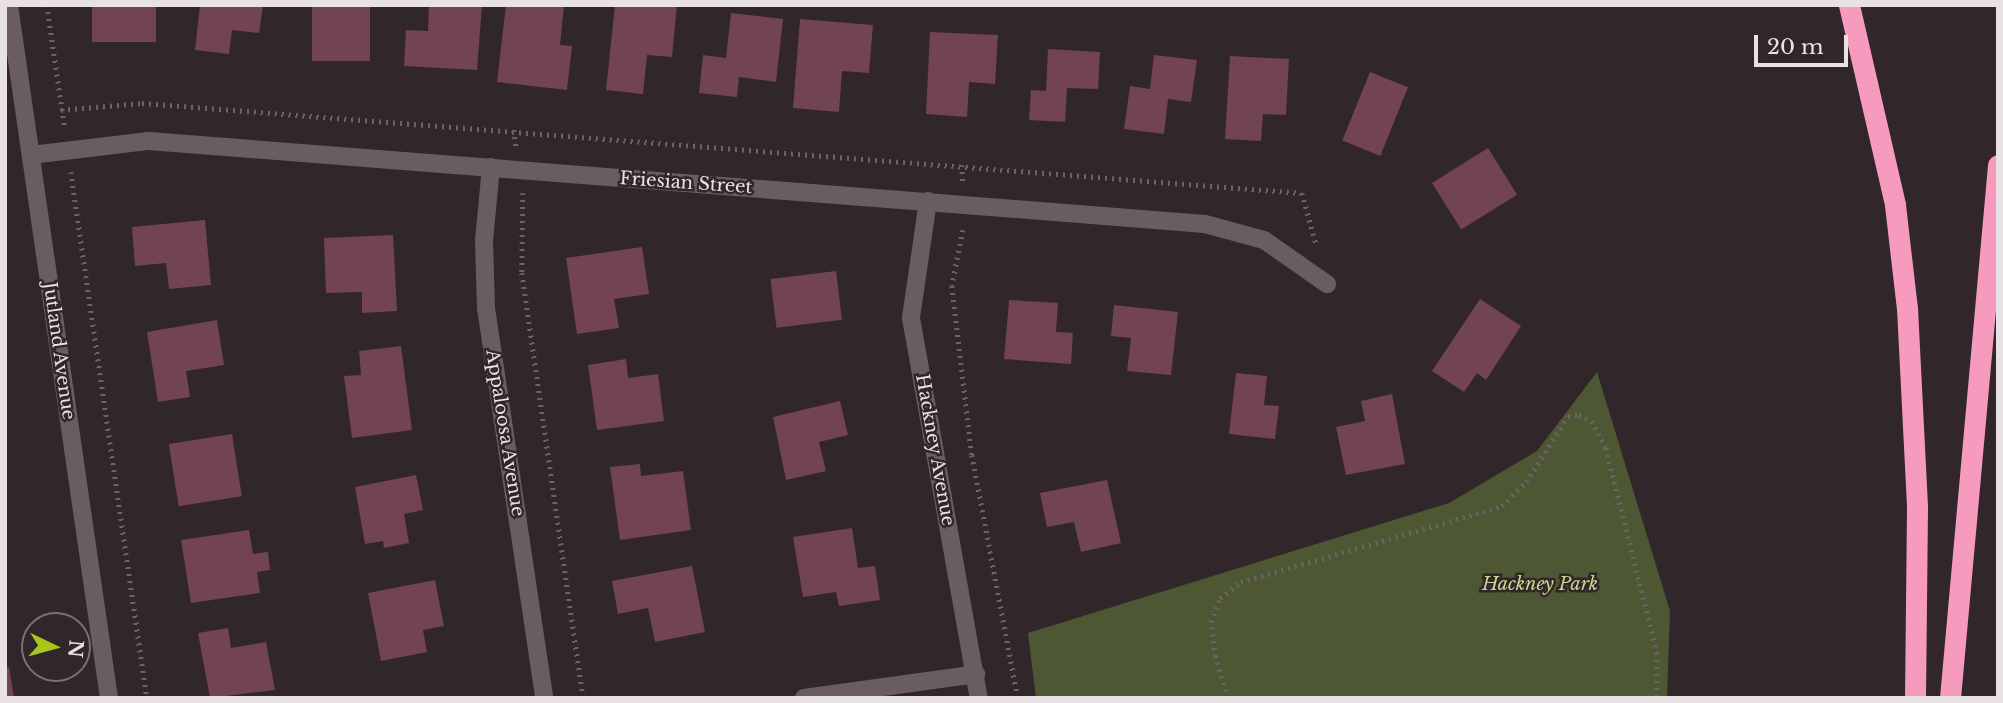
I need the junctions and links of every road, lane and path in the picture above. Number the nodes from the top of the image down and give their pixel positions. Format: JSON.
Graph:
{"nodes":[{"id":1,"x":9,"y":5,"type":"edge"},
{"id":2,"x":47,"y":5,"type":"edge"},
{"id":3,"x":1849,"y":5,"type":"edge"},
{"id":4,"x":61,"y":110,"type":"junction"},
{"id":5,"x":514,"y":130,"type":"junction"},
{"id":6,"x":69,"y":149,"type":"junction"},
{"id":7,"x":31,"y":155,"type":"junction"},
{"id":8,"x":962,"y":164,"type":"junction"},
{"id":9,"x":1998,"y":165,"type":"edge"},
{"id":10,"x":491,"y":167,"type":"junction"},
{"id":11,"x":519,"y":170,"type":"junction"},
{"id":12,"x":928,"y":201,"type":"junction"},
{"id":13,"x":963,"y":204,"type":"junction"},
{"id":14,"x":1327,"y":284,"type":"joint"},
{"id":15,"x":976,"y":674,"type":"junction"},
{"id":16,"x":109,"y":698,"type":"edge"},
{"id":17,"x":147,"y":698,"type":"edge"},
{"id":18,"x":544,"y":698,"type":"edge"},
{"id":19,"x":583,"y":698,"type":"edge"},
{"id":20,"x":804,"y":698,"type":"edge"},
{"id":21,"x":979,"y":698,"type":"edge"},
{"id":22,"x":1018,"y":698,"type":"edge"},
{"id":23,"x":1228,"y":698,"type":"edge"},
{"id":24,"x":1657,"y":698,"type":"edge"},
{"id":25,"x":1914,"y":698,"type":"edge"},
{"id":26,"x":1950,"y":698,"type":"edge"}],
"edges":[{"from":1,"to":7,"type":"street","name":"Jutland Avenue"},
{"from":2,"to":4,"type":"path"},
{"from":3,"to":25,"type":"highway"},
{"from":4,"to":5,"type":"path"},
{"from":4,"to":6,"type":"path"},
{"from":5,"to":8,"type":"path"},
{"from":5,"to":11,"type":"path"},
{"from":6,"to":7,"type":"street","name":"Friesian Street"},
{"from":6,"to":10,"type":"street","name":"Friesian Street"},
{"from":6,"to":17,"type":"path"},
{"from":7,"to":16,"type":"street","name":"Jutland Avenue"},
{"from":8,"to":13,"type":"path"},
{"from":8,"to":14,"type":"path"},
{"from":9,"to":26,"type":"highway"},
{"from":10,"to":11,"type":"street","name":"Friesian Street"},
{"from":10,"to":18,"type":"street","name":"Appaloosa Avenue"},
{"from":11,"to":12,"type":"street","name":"Friesian Street"},
{"from":11,"to":19,"type":"path"},
{"from":12,"to":13,"type":"street","name":"Friesian Street"},
{"from":12,"to":15,"type":"street","name":"Hackney Avenue"},
{"from":13,"to":14,"type":"street","name":"Friesian Street"},
{"from":13,"to":22,"type":"path"},
{"from":15,"to":20,"type":"street"},
{"from":15,"to":21,"type":"street","name":"Hackney Avenue"},
{"from":23,"to":24,"type":"path"}]}
